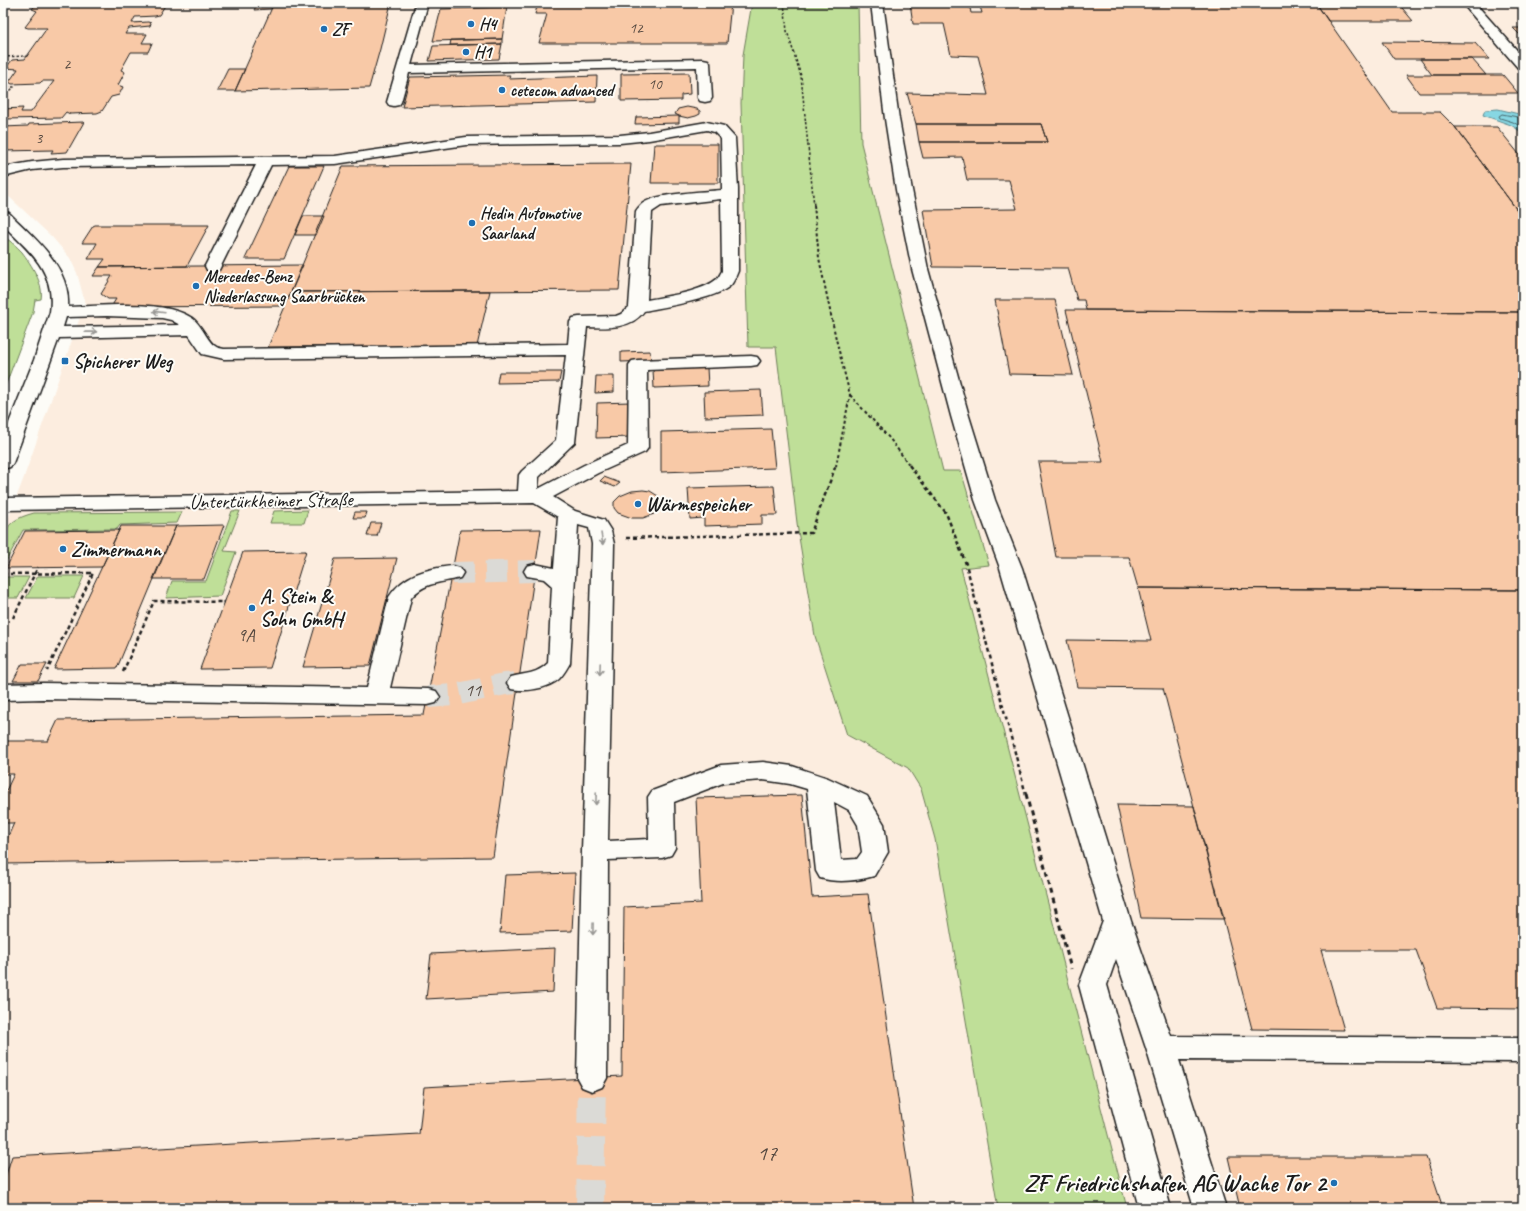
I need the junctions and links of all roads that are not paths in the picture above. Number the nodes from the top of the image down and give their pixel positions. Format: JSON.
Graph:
{"nodes":[{"id":1,"x":422,"y":3,"type":"edge"},
{"id":2,"x":877,"y":3,"type":"edge"},
{"id":3,"x":1468,"y":3,"type":"edge"},
{"id":4,"x":1521,"y":60,"type":"edge"},
{"id":5,"x":403,"y":69,"type":"junction"},
{"id":6,"x":705,"y":98,"type":"dead end"},
{"id":7,"x":394,"y":102,"type":"dead end"},
{"id":8,"x":265,"y":162,"type":"junction"},
{"id":9,"x":3,"y":172,"type":"edge"},
{"id":10,"x":729,"y":194,"type":"junction"},
{"id":11,"x":3,"y":216,"type":"edge"},
{"id":12,"x":213,"y":266,"type":"dead end"},
{"id":13,"x":638,"y":307,"type":"junction"},
{"id":14,"x":59,"y":312,"type":"junction"},
{"id":15,"x":192,"y":330,"type":"junction"},
{"id":16,"x":52,"y":333,"type":"junction"},
{"id":17,"x":576,"y":349,"type":"junction"},
{"id":18,"x":750,"y":361,"type":"dead end"},
{"id":19,"x":3,"y":463,"type":"edge"},
{"id":20,"x":533,"y":497,"type":"junction"},
{"id":21,"x":3,"y":504,"type":"edge"},
{"id":22,"x":568,"y":515,"type":"junction"},
{"id":23,"x":535,"y":571,"type":"tunnel mouth"},
{"id":24,"x":452,"y":573,"type":"tunnel mouth"},
{"id":25,"x":564,"y":585,"type":"junction"},
{"id":26,"x":519,"y":683,"type":"tunnel mouth"},
{"id":27,"x":3,"y":692,"type":"edge"},
{"id":28,"x":377,"y":696,"type":"junction"},
{"id":29,"x":428,"y":697,"type":"tunnel mouth"},
{"id":30,"x":819,"y":784,"type":"dead end"},
{"id":31,"x":595,"y":851,"type":"junction"},
{"id":32,"x":1117,"y":921,"type":"junction"},
{"id":33,"x":1161,"y":1048,"type":"junction"},
{"id":34,"x":1523,"y":1050,"type":"edge"},
{"id":35,"x":592,"y":1078,"type":"tunnel mouth"},
{"id":36,"x":1155,"y":1208,"type":"edge"},
{"id":37,"x":1210,"y":1208,"type":"edge"}],
"edges":[{"from":1,"to":5,"type":"street"},
{"from":2,"to":32,"type":"street"},
{"from":3,"to":4,"type":"street"},
{"from":5,"to":6,"type":"street"},
{"from":5,"to":7,"type":"street"},
{"from":8,"to":9,"type":"street"},
{"from":8,"to":10,"type":"street"},
{"from":8,"to":12,"type":"street"},
{"from":10,"to":13,"type":"street"},
{"from":10,"to":13,"type":"street"},
{"from":11,"to":14,"type":"street"},
{"from":13,"to":17,"type":"street"},
{"from":15,"to":14,"type":"street","one_way":true},
{"from":14,"to":16,"type":"street"},
{"from":16,"to":15,"type":"street","one_way":true},
{"from":15,"to":17,"type":"street"},
{"from":16,"to":19,"type":"street"},
{"from":17,"to":20,"type":"street"},
{"from":18,"to":20,"type":"street"},
{"from":20,"to":21,"type":"street","name":"Untertürkheimer Straße"},
{"from":20,"to":22,"type":"street"},
{"from":22,"to":25,"type":"street"},
{"from":22,"to":31,"type":"street","one_way":true},
{"from":23,"to":25,"type":"street"},
{"from":24,"to":28,"type":"street"},
{"from":25,"to":26,"type":"street"},
{"from":27,"to":28,"type":"street"},
{"from":28,"to":29,"type":"street"},
{"from":30,"to":31,"type":"street"},
{"from":31,"to":35,"type":"street","one_way":true},
{"from":32,"to":33,"type":"street"},
{"from":32,"to":36,"type":"street"},
{"from":33,"to":34,"type":"street"},
{"from":33,"to":37,"type":"street"}]}
